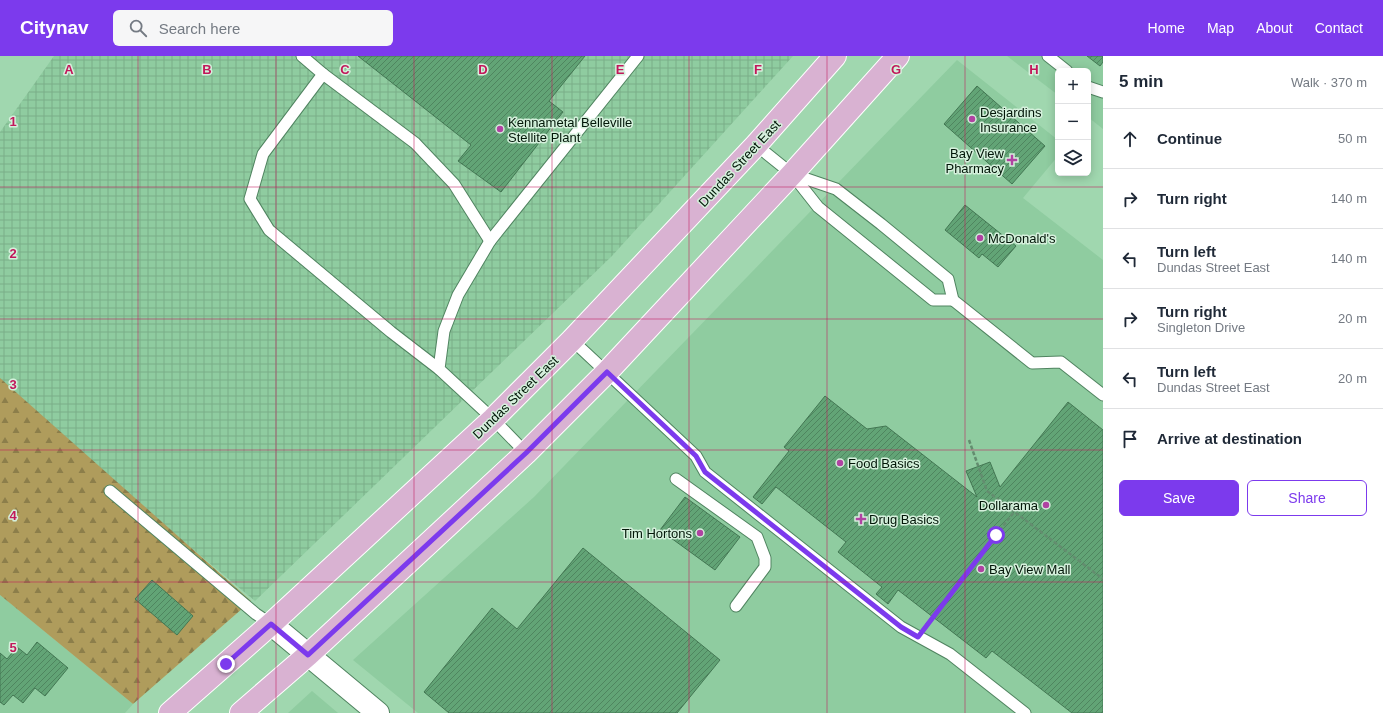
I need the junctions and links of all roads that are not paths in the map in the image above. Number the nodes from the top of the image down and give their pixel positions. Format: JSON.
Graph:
{"nodes":[{"id":1,"x":302,"y":56,"type":"edge"},
{"id":2,"x":638,"y":56,"type":"edge"},
{"id":3,"x":835,"y":56,"type":"edge"},
{"id":4,"x":898,"y":56,"type":"edge"},
{"id":5,"x":1048,"y":56,"type":"edge"},
{"id":6,"x":1063,"y":68,"type":"edge"},
{"id":7,"x":323,"y":74,"type":"junction"},
{"id":8,"x":1091,"y":88,"type":"edge"},
{"id":9,"x":1103,"y":92,"type":"edge"},
{"id":10,"x":756,"y":145,"type":"junction"},
{"id":11,"x":792,"y":174,"type":"junction"},
{"id":12,"x":490,"y":241,"type":"junction"},
{"id":13,"x":953,"y":300,"type":"junction"},
{"id":14,"x":572,"y":340,"type":"junction"},
{"id":15,"x":439,"y":369,"type":"junction"},
{"id":16,"x":607,"y":372,"type":"junction"},
{"id":17,"x":1103,"y":395,"type":"edge"},
{"id":18,"x":493,"y":419,"type":"junction"},
{"id":19,"x":526,"y":453,"type":"junction"},
{"id":20,"x":676,"y":479,"type":"dead end"},
{"id":21,"x":110,"y":491,"type":"dead end"},
{"id":22,"x":736,"y":606,"type":"dead end"},
{"id":23,"x":271,"y":624,"type":"junction"},
{"id":24,"x":308,"y":655,"type":"junction"},
{"id":25,"x":170,"y":713,"type":"edge"},
{"id":26,"x":241,"y":713,"type":"edge"},
{"id":27,"x":378,"y":713,"type":"edge"},
{"id":28,"x":1025,"y":713,"type":"edge"}],
"edges":[{"from":1,"to":7,"type":"lane"},
{"from":2,"to":12,"type":"lane"},
{"from":3,"to":10,"type":"main road","name":"Dundas Street East"},
{"from":4,"to":11,"type":"main road"},
{"from":5,"to":6,"type":"lane"},
{"from":7,"to":12,"type":"lane"},
{"from":7,"to":15,"type":"lane"},
{"from":8,"to":9,"type":"lane"},
{"from":10,"to":11,"type":"lane"},
{"from":10,"to":14,"type":"main road","name":"Dundas Street East"},
{"from":11,"to":13,"type":"lane"},
{"from":11,"to":13,"type":"lane"},
{"from":11,"to":16,"type":"main road"},
{"from":12,"to":15,"type":"lane"},
{"from":13,"to":17,"type":"lane"},
{"from":14,"to":16,"type":"lane"},
{"from":14,"to":18,"type":"main road","name":"Dundas Street East"},
{"from":15,"to":18,"type":"lane"},
{"from":16,"to":19,"type":"main road"},
{"from":16,"to":28,"type":"lane"},
{"from":18,"to":19,"type":"lane"},
{"from":18,"to":23,"type":"main road","name":"Dundas Street East"},
{"from":19,"to":24,"type":"main road"},
{"from":20,"to":22,"type":"lane"},
{"from":21,"to":23,"type":"lane"},
{"from":23,"to":24,"type":"street"},
{"from":23,"to":25,"type":"main road","name":"Dundas Street East"},
{"from":24,"to":26,"type":"main road"},
{"from":24,"to":27,"type":"street"}]}
